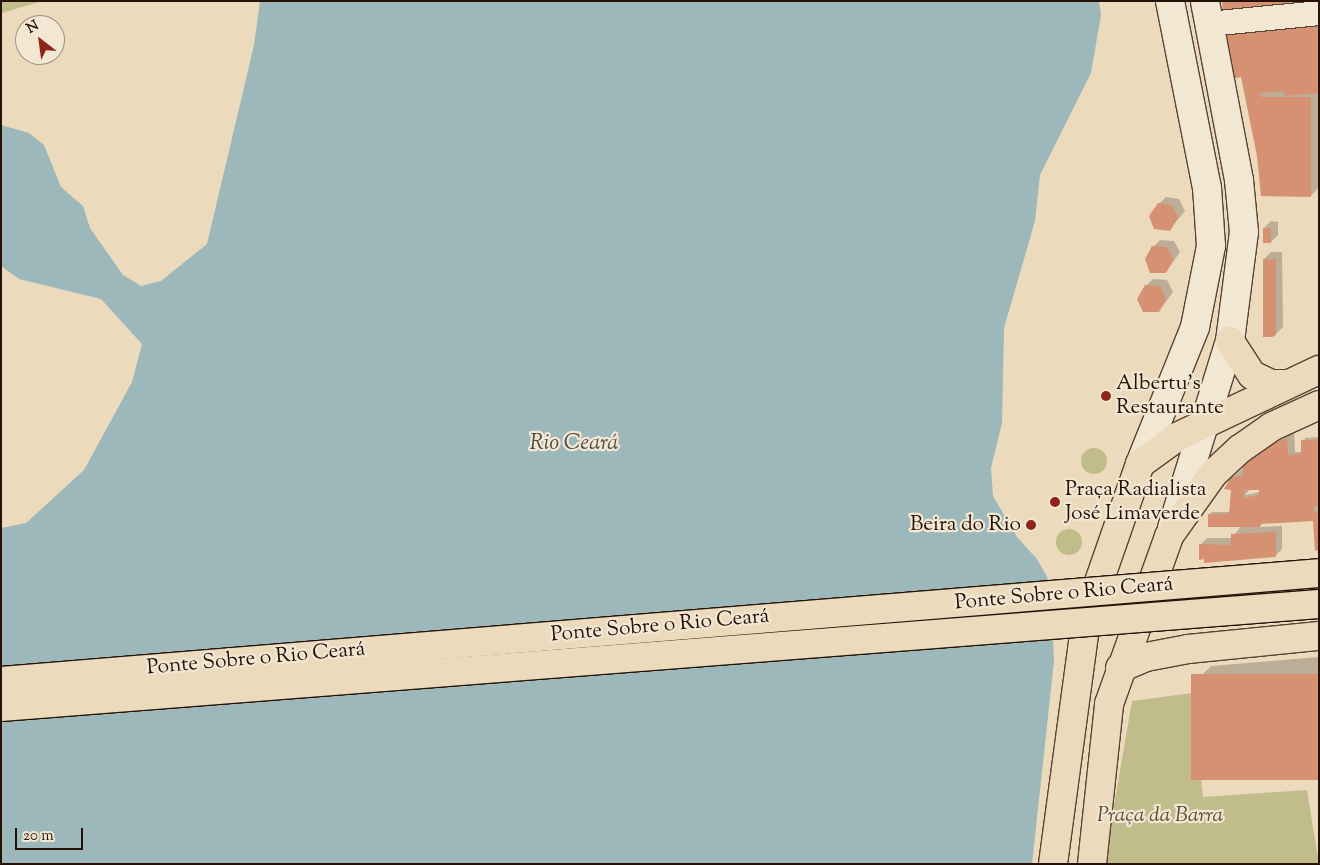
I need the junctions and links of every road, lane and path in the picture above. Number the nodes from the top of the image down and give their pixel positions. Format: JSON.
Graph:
{"nodes":[{"id":1,"x":1170,"y":1,"type":"edge"},
{"id":2,"x":1207,"y":13,"type":"edge"},
{"id":3,"x":1319,"y":13,"type":"edge"},
{"id":4,"x":1230,"y":342,"type":"junction"},
{"id":5,"x":1319,"y":370,"type":"edge"},
{"id":6,"x":1285,"y":384,"type":"junction"},
{"id":7,"x":1319,"y":405,"type":"edge"},
{"id":8,"x":1207,"y":422,"type":"junction"},
{"id":9,"x":1140,"y":464,"type":"junction"},
{"id":10,"x":1169,"y":536,"type":"junction"},
{"id":11,"x":1319,"y":573,"type":"edge"},
{"id":12,"x":1319,"y":604,"type":"edge"},
{"id":13,"x":1319,"y":636,"type":"edge"},
{"id":14,"x":1120,"y":668,"type":"junction"},
{"id":15,"x":1,"y":681,"type":"edge"},
{"id":16,"x":1,"y":707,"type":"edge"},
{"id":17,"x":1053,"y":864,"type":"edge"},
{"id":18,"x":1092,"y":864,"type":"edge"}],
"edges":[{"from":1,"to":9,"type":"main road"},
{"from":2,"to":3,"type":"street"},
{"from":2,"to":4,"type":"main road"},
{"from":4,"to":6,"type":"main road"},
{"from":4,"to":8,"type":"main road"},
{"from":5,"to":6,"type":"main road"},
{"from":6,"to":8,"type":"main road"},
{"from":7,"to":10,"type":"main road"},
{"from":8,"to":9,"type":"main road"},
{"from":8,"to":10,"type":"main road"},
{"from":9,"to":17,"type":"main road"},
{"from":10,"to":14,"type":"main road"},
{"from":11,"to":15,"type":"main road","name":"Ponte Sobre o Rio Ceará","bridge":true},
{"from":12,"to":16,"type":"main road","name":"Ponte Sobre o Rio Ceará","bridge":true},
{"from":13,"to":14,"type":"main road"},
{"from":14,"to":18,"type":"main road"}]}
